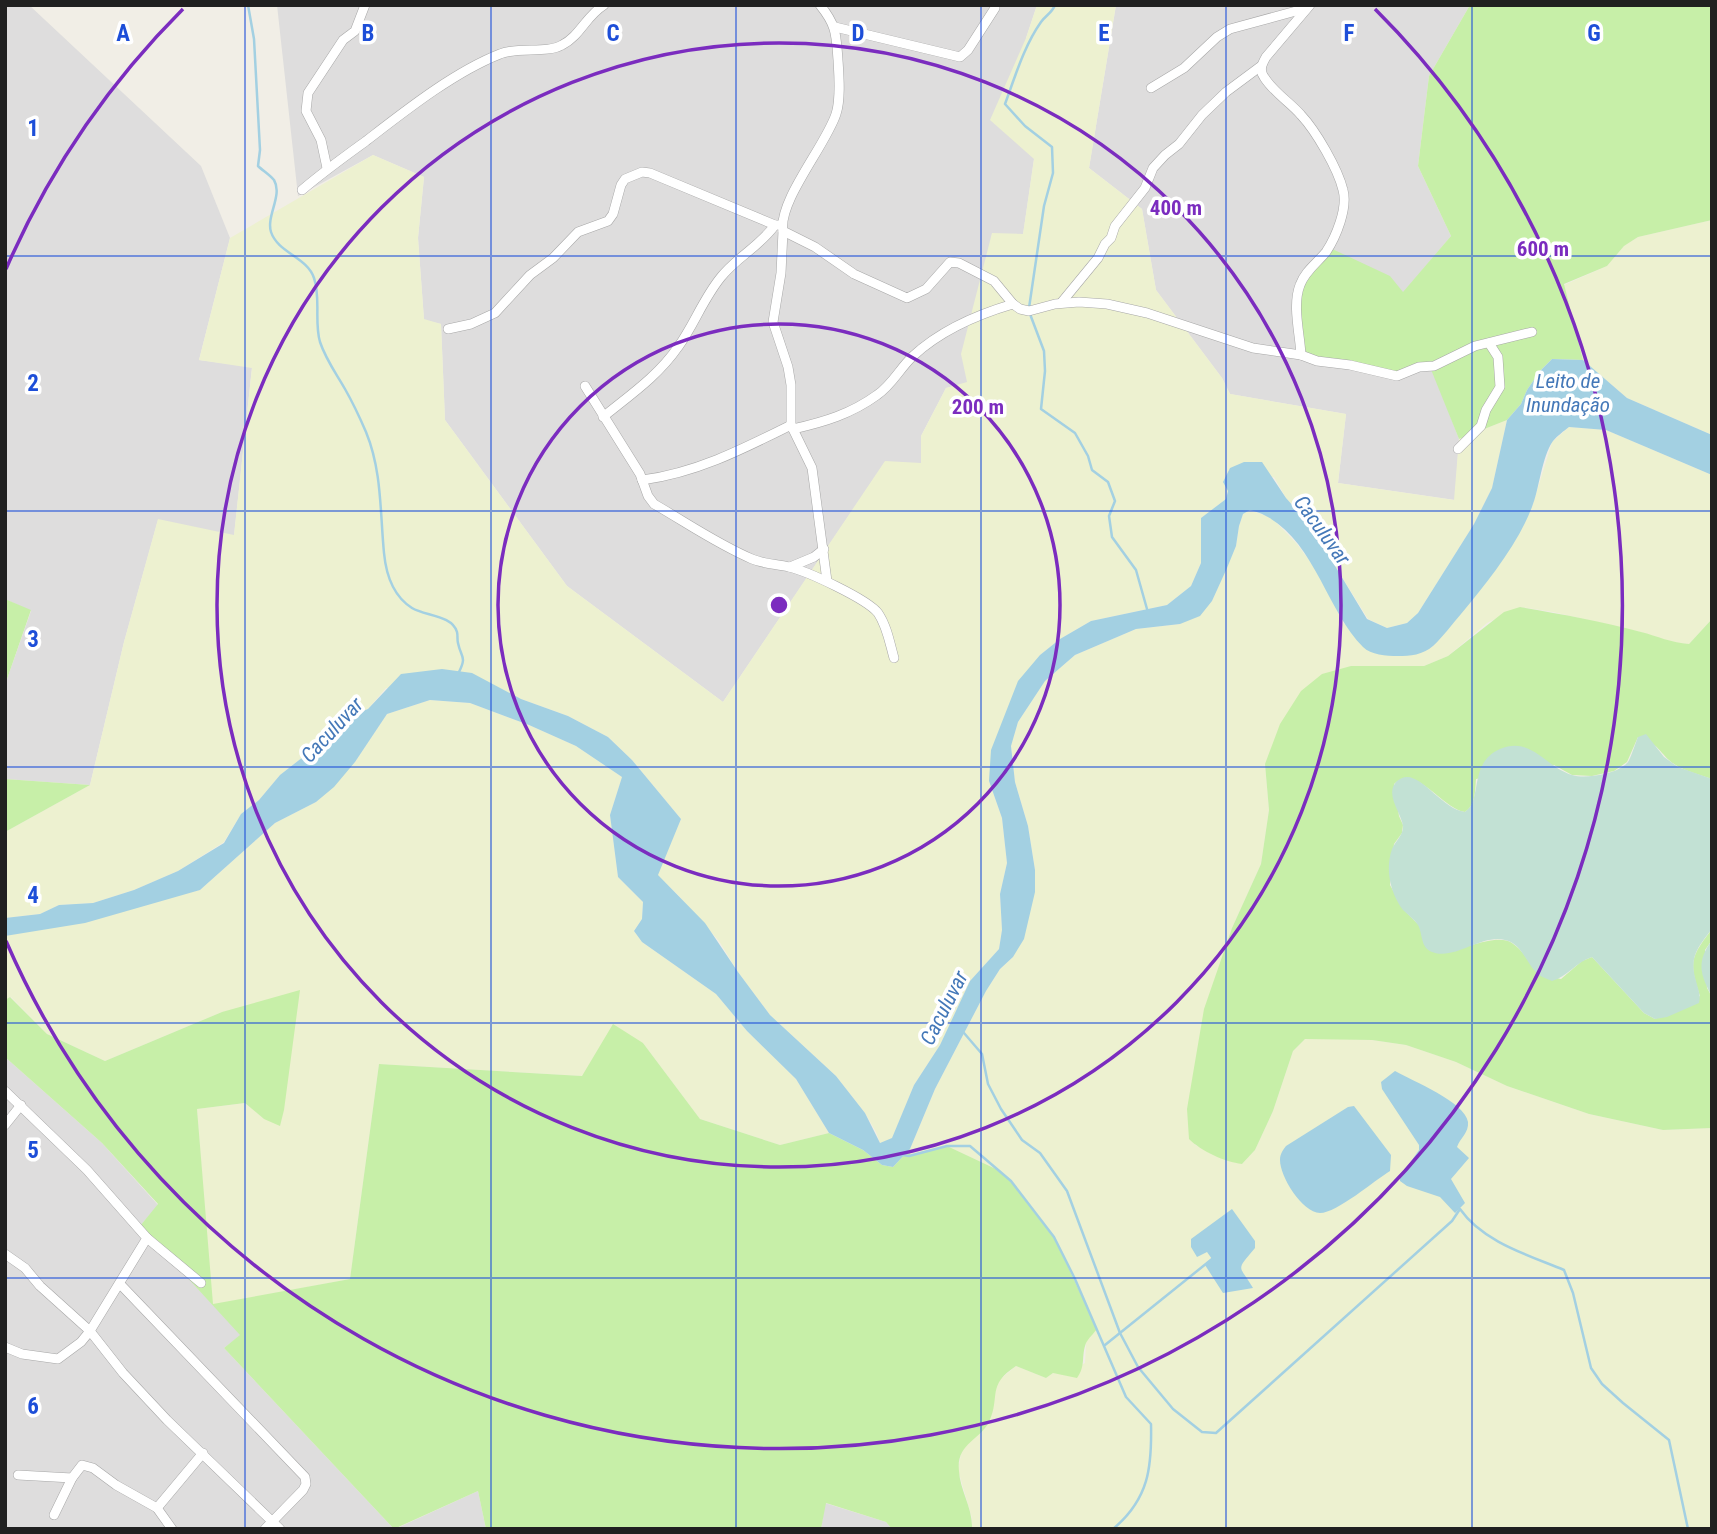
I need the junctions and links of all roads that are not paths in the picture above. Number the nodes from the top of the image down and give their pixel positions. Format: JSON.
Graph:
{"nodes":[{"id":1,"x":365,"y":5,"type":"edge"},
{"id":2,"x":604,"y":5,"type":"edge"},
{"id":3,"x":821,"y":5,"type":"edge"},
{"id":4,"x":1309,"y":6,"type":"edge"},
{"id":5,"x":995,"y":8,"type":"dead end"},
{"id":6,"x":835,"y":27,"type":"junction"},
{"id":7,"x":1261,"y":66,"type":"junction"},
{"id":8,"x":1151,"y":88,"type":"dead end"},
{"id":9,"x":327,"y":168,"type":"junction"},
{"id":10,"x":302,"y":190,"type":"dead end"},
{"id":11,"x":780,"y":227,"type":"junction"},
{"id":12,"x":1061,"y":303,"type":"junction"},
{"id":13,"x":1013,"y":304,"type":"junction"},
{"id":14,"x":448,"y":329,"type":"dead end"},
{"id":15,"x":1532,"y":332,"type":"dead end"},
{"id":16,"x":1489,"y":343,"type":"junction"},
{"id":17,"x":1301,"y":355,"type":"junction"},
{"id":18,"x":584,"y":386,"type":"dead end"},
{"id":19,"x":603,"y":417,"type":"junction"},
{"id":20,"x":792,"y":427,"type":"junction"},
{"id":21,"x":1458,"y":449,"type":"dead end"},
{"id":22,"x":642,"y":480,"type":"junction"},
{"id":23,"x":824,"y":549,"type":"junction"},
{"id":24,"x":790,"y":567,"type":"junction"},
{"id":25,"x":827,"y":581,"type":"junction"},
{"id":26,"x":894,"y":659,"type":"dead end"},
{"id":27,"x":5,"y":1091,"type":"edge"},
{"id":28,"x":21,"y":1105,"type":"junction"},
{"id":29,"x":5,"y":1125,"type":"edge"},
{"id":30,"x":147,"y":1238,"type":"junction"},
{"id":31,"x":5,"y":1254,"type":"edge"},
{"id":32,"x":201,"y":1283,"type":"dead end"},
{"id":33,"x":120,"y":1284,"type":"junction"},
{"id":34,"x":90,"y":1331,"type":"junction"},
{"id":35,"x":5,"y":1347,"type":"edge"},
{"id":36,"x":203,"y":1453,"type":"junction"},
{"id":37,"x":18,"y":1475,"type":"dead end"},
{"id":38,"x":72,"y":1478,"type":"junction"},
{"id":39,"x":157,"y":1508,"type":"junction"},
{"id":40,"x":54,"y":1515,"type":"dead end"},
{"id":41,"x":272,"y":1527,"type":"edge"},
{"id":42,"x":172,"y":1529,"type":"edge"}],
"edges":[{"from":1,"to":9,"type":"street"},
{"from":2,"to":9,"type":"street"},
{"from":3,"to":6,"type":"street"},
{"from":4,"to":7,"type":"street"},
{"from":4,"to":8,"type":"street"},
{"from":5,"to":6,"type":"street"},
{"from":6,"to":11,"type":"street"},
{"from":7,"to":12,"type":"street"},
{"from":7,"to":17,"type":"street"},
{"from":9,"to":10,"type":"street"},
{"from":11,"to":13,"type":"street"},
{"from":11,"to":14,"type":"street"},
{"from":11,"to":19,"type":"street"},
{"from":11,"to":20,"type":"street"},
{"from":12,"to":13,"type":"street"},
{"from":12,"to":17,"type":"street"},
{"from":13,"to":20,"type":"street"},
{"from":15,"to":16,"type":"street"},
{"from":16,"to":17,"type":"street"},
{"from":16,"to":21,"type":"street"},
{"from":18,"to":19,"type":"street"},
{"from":19,"to":22,"type":"street"},
{"from":20,"to":22,"type":"street"},
{"from":20,"to":23,"type":"street"},
{"from":22,"to":24,"type":"street"},
{"from":23,"to":24,"type":"street"},
{"from":23,"to":25,"type":"street"},
{"from":24,"to":25,"type":"street"},
{"from":25,"to":26,"type":"street"},
{"from":27,"to":28,"type":"street"},
{"from":28,"to":29,"type":"street"},
{"from":28,"to":30,"type":"street"},
{"from":30,"to":32,"type":"street"},
{"from":30,"to":33,"type":"street"},
{"from":31,"to":34,"type":"street"},
{"from":33,"to":34,"type":"street"},
{"from":33,"to":41,"type":"street"},
{"from":34,"to":35,"type":"street"},
{"from":34,"to":36,"type":"street"},
{"from":36,"to":39,"type":"street"},
{"from":36,"to":41,"type":"street"},
{"from":37,"to":38,"type":"street"},
{"from":38,"to":39,"type":"street"},
{"from":38,"to":40,"type":"street"},
{"from":39,"to":42,"type":"street"}]}
